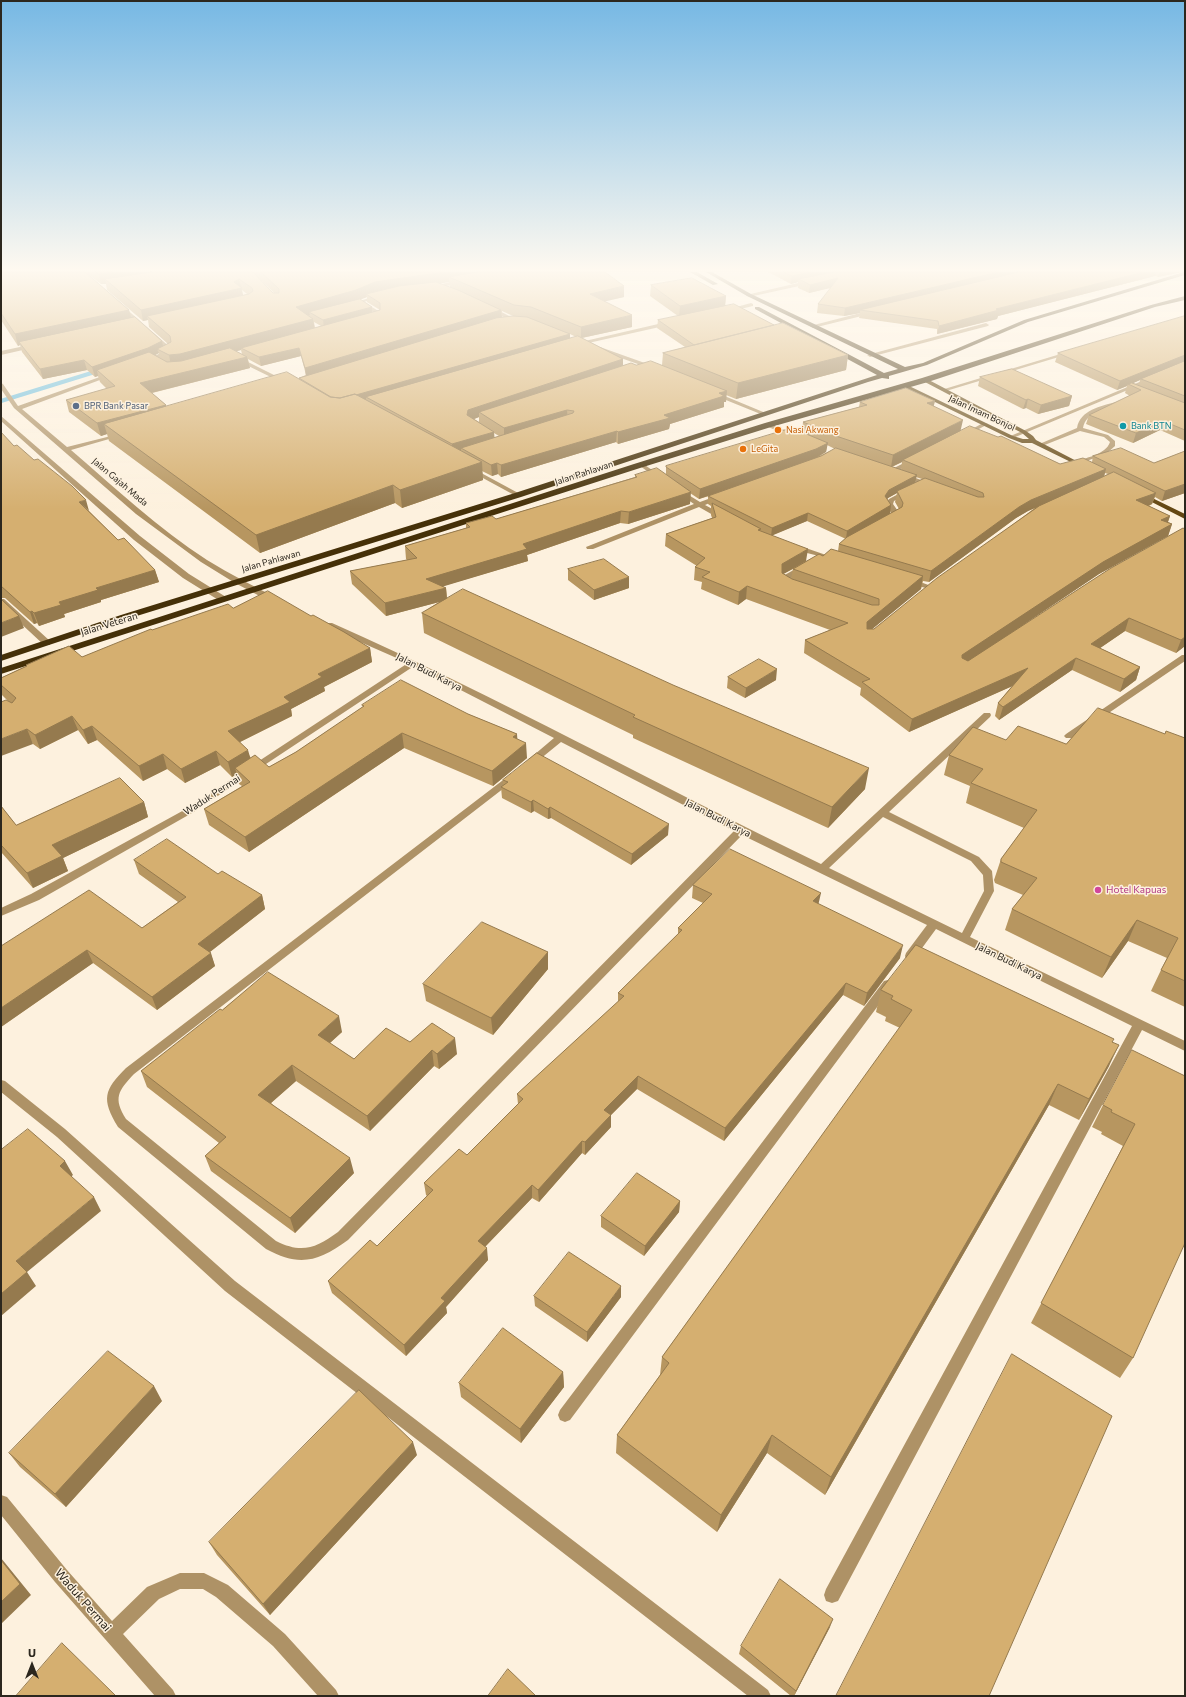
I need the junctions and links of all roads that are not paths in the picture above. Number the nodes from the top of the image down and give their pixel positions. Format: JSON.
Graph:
{"nodes":[{"id":1,"x":170,"y":351,"type":"edge"},
{"id":2,"x":606,"y":351,"type":"edge"},
{"id":3,"x":835,"y":351,"type":"edge"},
{"id":4,"x":863,"y":351,"type":"edge"},
{"id":5,"x":885,"y":351,"type":"edge"},
{"id":6,"x":955,"y":351,"type":"edge"},
{"id":7,"x":1014,"y":351,"type":"edge"},
{"id":8,"x":1073,"y":352,"type":"edge"},
{"id":9,"x":240,"y":354,"type":"edge"},
{"id":10,"x":870,"y":355,"type":"junction"},
{"id":11,"x":233,"y":356,"type":"junction"},
{"id":12,"x":226,"y":358,"type":"edge"},
{"id":13,"x":154,"y":360,"type":"junction"},
{"id":14,"x":160,"y":364,"type":"edge"},
{"id":15,"x":140,"y":365,"type":"edge"},
{"id":16,"x":648,"y":366,"type":"junction"},
{"id":17,"x":658,"y":367,"type":"edge"},
{"id":18,"x":904,"y":369,"type":"junction"},
{"id":19,"x":630,"y":370,"type":"edge"},
{"id":20,"x":119,"y":372,"type":"edge"},
{"id":21,"x":883,"y":375,"type":"junction"},
{"id":22,"x":1157,"y":376,"type":"edge"},
{"id":23,"x":925,"y":380,"type":"junction"},
{"id":24,"x":1,"y":385,"type":"edge"},
{"id":25,"x":903,"y":386,"type":"junction"},
{"id":26,"x":283,"y":387,"type":"edge"},
{"id":27,"x":1128,"y":388,"type":"junction"},
{"id":28,"x":708,"y":390,"type":"edge"},
{"id":29,"x":944,"y":390,"type":"junction"},
{"id":30,"x":1136,"y":391,"type":"edge"},
{"id":31,"x":1116,"y":404,"type":"edge"},
{"id":32,"x":17,"y":407,"type":"junction"},
{"id":33,"x":765,"y":414,"type":"junction"},
{"id":34,"x":2,"y":421,"type":"edge"},
{"id":35,"x":985,"y":424,"type":"junction"},
{"id":36,"x":768,"y":425,"type":"junction"},
{"id":37,"x":1080,"y":429,"type":"junction"},
{"id":38,"x":128,"y":432,"type":"edge"},
{"id":39,"x":1024,"y":432,"type":"junction"},
{"id":40,"x":1011,"y":437,"type":"junction"},
{"id":41,"x":957,"y":438,"type":"edge"},
{"id":42,"x":803,"y":440,"type":"edge"},
{"id":43,"x":1036,"y":443,"type":"junction"},
{"id":44,"x":66,"y":450,"type":"junction"},
{"id":45,"x":923,"y":455,"type":"edge"},
{"id":46,"x":1076,"y":463,"type":"junction"},
{"id":47,"x":642,"y":465,"type":"junction"},
{"id":48,"x":465,"y":466,"type":"edge"},
{"id":49,"x":1090,"y":470,"type":"edge"},
{"id":50,"x":1138,"y":493,"type":"edge"},
{"id":51,"x":728,"y":494,"type":"edge"},
{"id":52,"x":518,"y":495,"type":"junction"},
{"id":53,"x":698,"y":504,"type":"junction"},
{"id":54,"x":1185,"y":517,"type":"edge"},
{"id":55,"x":732,"y":522,"type":"edge"},
{"id":56,"x":883,"y":523,"type":"edge"},
{"id":57,"x":789,"y":545,"type":"edge"},
{"id":58,"x":590,"y":547,"type":"dead end"},
{"id":59,"x":900,"y":578,"type":"edge"},
{"id":60,"x":238,"y":581,"type":"junction"},
{"id":61,"x":930,"y":587,"type":"edge"},
{"id":62,"x":794,"y":588,"type":"edge"},
{"id":63,"x":209,"y":590,"type":"junction"},
{"id":64,"x":252,"y":590,"type":"junction"},
{"id":65,"x":223,"y":599,"type":"junction"},
{"id":66,"x":1,"y":601,"type":"edge"},
{"id":67,"x":281,"y":603,"type":"edge"},
{"id":68,"x":323,"y":622,"type":"edge"},
{"id":69,"x":47,"y":643,"type":"junction"},
{"id":70,"x":1185,"y":656,"type":"edge"},
{"id":71,"x":1,"y":658,"type":"edge"},
{"id":72,"x":414,"y":663,"type":"junction"},
{"id":73,"x":1,"y":671,"type":"edge"},
{"id":74,"x":987,"y":715,"type":"dead end"},
{"id":75,"x":1069,"y":736,"type":"dead end"},
{"id":76,"x":560,"y":738,"type":"junction"},
{"id":77,"x":883,"y":813,"type":"junction"},
{"id":78,"x":741,"y":830,"type":"junction"},
{"id":79,"x":822,"y":869,"type":"junction"},
{"id":80,"x":2,"y":912,"type":"edge"},
{"id":81,"x":934,"y":924,"type":"junction"},
{"id":82,"x":964,"y":938,"type":"junction"},
{"id":83,"x":1139,"y":1024,"type":"junction"},
{"id":84,"x":1185,"y":1046,"type":"edge"},
{"id":85,"x":1,"y":1085,"type":"edge"},
{"id":86,"x":565,"y":1414,"type":"dead end"},
{"id":87,"x":1,"y":1503,"type":"edge"},
{"id":88,"x":832,"y":1595,"type":"dead end"},
{"id":89,"x":112,"y":1633,"type":"junction"},
{"id":90,"x":167,"y":1696,"type":"edge"},
{"id":91,"x":330,"y":1696,"type":"edge"},
{"id":92,"x":762,"y":1696,"type":"edge"}],
"edges":[{"from":1,"to":13,"type":"street"},
{"from":2,"to":16,"type":"street"},
{"from":3,"to":21,"type":"highway"},
{"from":4,"to":10,"type":"highway"},
{"from":5,"to":10,"type":"street"},
{"from":6,"to":18,"type":"highway","name":"Jalan Pahlawan"},
{"from":7,"to":23,"type":"highway","name":"Jalan Pahlawan"},
{"from":8,"to":29,"type":"street"},
{"from":9,"to":11,"type":"street"},
{"from":10,"to":18,"type":"highway"},
{"from":11,"to":12,"type":"street"},
{"from":11,"to":26,"type":"street"},
{"from":13,"to":14,"type":"street"},
{"from":13,"to":15,"type":"street"},
{"from":16,"to":17,"type":"street"},
{"from":16,"to":19,"type":"street"},
{"from":18,"to":21,"type":"highway","name":"Jalan Pahlawan"},
{"from":18,"to":23,"type":"highway"},
{"from":20,"to":32,"type":"street"},
{"from":21,"to":25,"type":"highway"},
{"from":21,"to":33,"type":"highway","name":"Jalan Pahlawan"},
{"from":22,"to":27,"type":"street"},
{"from":23,"to":25,"type":"highway","name":"Jalan Pahlawan"},
{"from":23,"to":29,"type":"main road","name":"Jalan Imam Bonjol"},
{"from":24,"to":32,"type":"street","name":"Jalan Gajah Mada"},
{"from":25,"to":35,"type":"main road","name":"Jalan Imam Bonjol"},
{"from":25,"to":36,"type":"highway","name":"Jalan Pahlawan"},
{"from":27,"to":30,"type":"street"},
{"from":27,"to":39,"type":"street"},
{"from":28,"to":33,"type":"street"},
{"from":29,"to":39,"type":"main road","name":"Jalan Imam Bonjol"},
{"from":31,"to":37,"type":"street"},
{"from":32,"to":44,"type":"street","name":"Jalan Gajah Mada"},
{"from":33,"to":52,"type":"highway","name":"Jalan Pahlawan"},
{"from":34,"to":63,"type":"street"},
{"from":35,"to":40,"type":"main road","name":"Jalan Imam Bonjol"},
{"from":35,"to":41,"type":"street"},
{"from":36,"to":42,"type":"street"},
{"from":36,"to":47,"type":"highway","name":"Jalan Pahlawan"},
{"from":37,"to":43,"type":"street"},
{"from":37,"to":46,"type":"street"},
{"from":38,"to":44,"type":"street"},
{"from":39,"to":40,"type":"street"},
{"from":39,"to":43,"type":"main road","name":"Jalan Imam Bonjol"},
{"from":40,"to":43,"type":"main road","name":"Jalan Imam Bonjol"},
{"from":43,"to":46,"type":"main road","name":"Jalan Imam Bonjol"},
{"from":44,"to":60,"type":"street","name":"Jalan Gajah Mada"},
{"from":45,"to":56,"type":"street"},
{"from":46,"to":49,"type":"main road","name":"Jalan Imam Bonjol"},
{"from":47,"to":53,"type":"street"},
{"from":47,"to":64,"type":"highway","name":"Jalan Pahlawan"},
{"from":48,"to":52,"type":"street"},
{"from":50,"to":54,"type":"main road"},
{"from":51,"to":53,"type":"street"},
{"from":52,"to":60,"type":"highway","name":"Jalan Pahlawan"},
{"from":53,"to":55,"type":"street"},
{"from":53,"to":58,"type":"street"},
{"from":57,"to":62,"type":"street"},
{"from":59,"to":61,"type":"street"},
{"from":60,"to":63,"type":"highway","name":"Jalan Pahlawan"},
{"from":60,"to":64,"type":"street","name":"Jalan Gajah Mada"},
{"from":63,"to":65,"type":"street"},
{"from":63,"to":69,"type":"highway","name":"Jalan Veteran"},
{"from":64,"to":65,"type":"highway","name":"Jalan Pahlawan"},
{"from":64,"to":67,"type":"street"},
{"from":65,"to":73,"type":"highway","name":"Jalan Veteran"},
{"from":66,"to":69,"type":"street"},
{"from":68,"to":72,"type":"street","name":"Jalan Budi Karya"},
{"from":69,"to":71,"type":"highway","name":"Jalan Veteran"},
{"from":70,"to":75,"type":"street"},
{"from":72,"to":76,"type":"street","name":"Jalan Budi Karya"},
{"from":72,"to":80,"type":"street","name":"Waduk Permai"},
{"from":74,"to":77,"type":"street"},
{"from":76,"to":78,"type":"street","name":"Jalan Budi Karya"},
{"from":76,"to":78,"type":"street"},
{"from":77,"to":79,"type":"street"},
{"from":77,"to":82,"type":"street"},
{"from":78,"to":79,"type":"street","name":"Jalan Budi Karya"},
{"from":79,"to":81,"type":"street","name":"Jalan Budi Karya"},
{"from":81,"to":82,"type":"street","name":"Jalan Budi Karya"},
{"from":81,"to":86,"type":"street"},
{"from":82,"to":83,"type":"street","name":"Jalan Budi Karya"},
{"from":83,"to":84,"type":"street","name":"Jalan Budi Karya"},
{"from":83,"to":88,"type":"street"},
{"from":85,"to":92,"type":"street"},
{"from":87,"to":89,"type":"street","name":"Waduk Permai"},
{"from":89,"to":90,"type":"street","name":"Waduk Permai"},
{"from":89,"to":91,"type":"street"}]}
